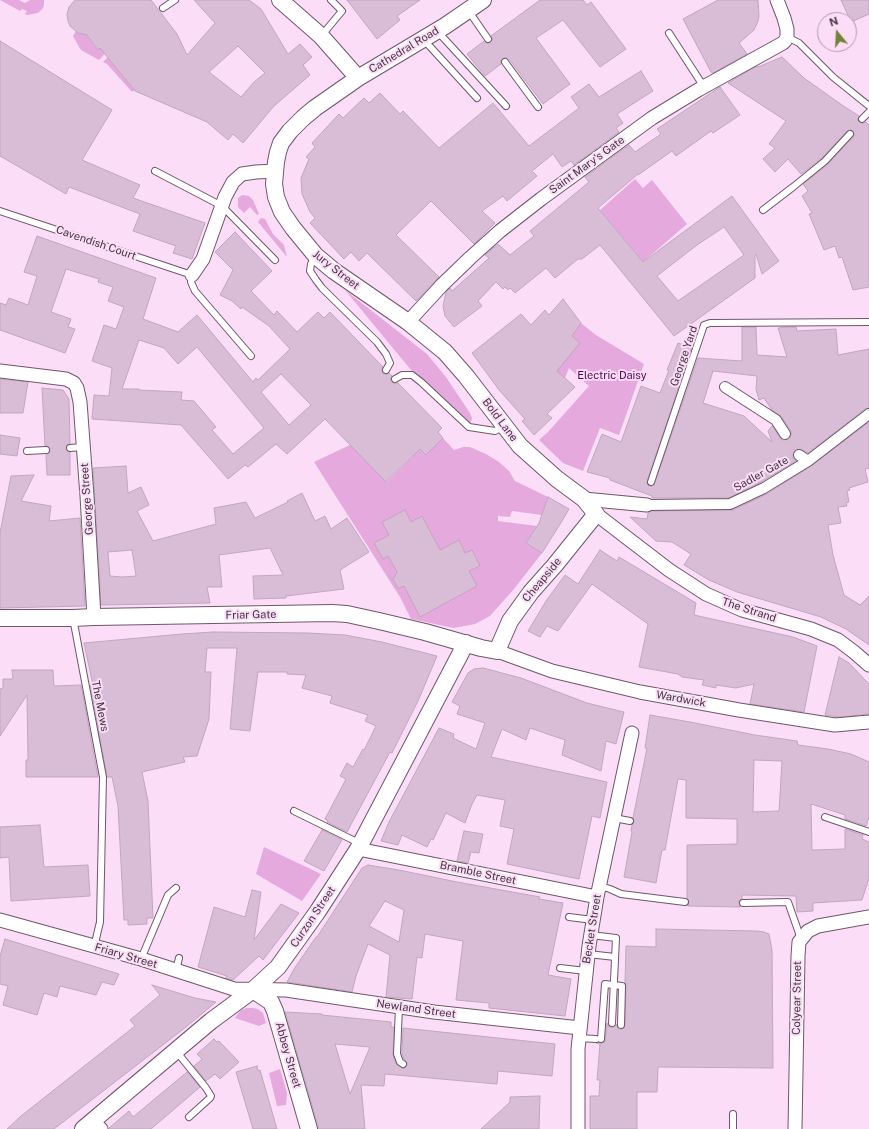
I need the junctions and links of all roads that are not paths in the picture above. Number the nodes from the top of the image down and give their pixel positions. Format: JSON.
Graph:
{"nodes":[{"id":1,"x":175,"y":0,"type":"edge"},
{"id":2,"x":280,"y":0,"type":"edge"},
{"id":3,"x":331,"y":0,"type":"edge"},
{"id":4,"x":483,"y":0,"type":"edge"},
{"id":5,"x":776,"y":0,"type":"edge"},
{"id":6,"x":163,"y":8,"type":"dead end"},
{"id":7,"x":468,"y":10,"type":"junction"},
{"id":8,"x":437,"y":30,"type":"junction"},
{"id":9,"x":669,"y":33,"type":"dead end"},
{"id":10,"x":321,"y":36,"type":"junction"},
{"id":11,"x":787,"y":37,"type":"junction"},
{"id":12,"x":488,"y":38,"type":"dead end"},
{"id":13,"x":423,"y":39,"type":"junction"},
{"id":14,"x":506,"y":62,"type":"dead end"},
{"id":15,"x":358,"y":78,"type":"junction"},
{"id":16,"x":704,"y":87,"type":"junction"},
{"id":17,"x":477,"y":98,"type":"dead end"},
{"id":18,"x":868,"y":104,"type":"edge"},
{"id":19,"x":506,"y":106,"type":"dead end"},
{"id":20,"x":538,"y":107,"type":"dead end"},
{"id":21,"x":869,"y":112,"type":"edge"},
{"id":22,"x":862,"y":119,"type":"dead end"},
{"id":23,"x":850,"y":134,"type":"dead end"},
{"id":24,"x":155,"y":171,"type":"dead end"},
{"id":25,"x":275,"y":171,"type":"junction"},
{"id":26,"x":222,"y":206,"type":"junction"},
{"id":27,"x":763,"y":210,"type":"dead end"},
{"id":28,"x":0,"y":211,"type":"edge"},
{"id":29,"x":316,"y":256,"type":"junction"},
{"id":30,"x":275,"y":260,"type":"dead end"},
{"id":31,"x":192,"y":275,"type":"junction"},
{"id":32,"x":408,"y":322,"type":"junction"},
{"id":33,"x":869,"y":322,"type":"edge"},
{"id":34,"x":252,"y":356,"type":"dead end"},
{"id":35,"x":386,"y":370,"type":"dead end"},
{"id":36,"x":0,"y":372,"type":"edge"},
{"id":37,"x":394,"y":379,"type":"dead end"},
{"id":38,"x":725,"y":387,"type":"dead end"},
{"id":39,"x":869,"y":414,"type":"edge"},
{"id":40,"x":505,"y":426,"type":"junction"},
{"id":41,"x":785,"y":434,"type":"tunnel mouth"},
{"id":42,"x":83,"y":447,"type":"junction"},
{"id":43,"x":70,"y":448,"type":"dead end"},
{"id":44,"x":46,"y":450,"type":"dead end"},
{"id":45,"x":27,"y":451,"type":"dead end"},
{"id":46,"x":799,"y":455,"type":"tunnel mouth"},
{"id":47,"x":808,"y":461,"type":"junction"},
{"id":48,"x":651,"y":482,"type":"dead end"},
{"id":49,"x":584,"y":499,"type":"junction"},
{"id":50,"x":645,"y":503,"type":"joint"},
{"id":51,"x":596,"y":514,"type":"junction"},
{"id":52,"x":94,"y":617,"type":"junction"},
{"id":53,"x":0,"y":618,"type":"edge"},
{"id":54,"x":73,"y":618,"type":"junction"},
{"id":55,"x":466,"y":644,"type":"junction"},
{"id":56,"x":497,"y":651,"type":"junction"},
{"id":57,"x":869,"y":665,"type":"edge"},
{"id":58,"x":869,"y":722,"type":"edge"},
{"id":59,"x":632,"y":733,"type":"dead end"},
{"id":60,"x":294,"y":811,"type":"dead end"},
{"id":61,"x":825,"y":817,"type":"dead end"},
{"id":62,"x":614,"y":818,"type":"junction"},
{"id":63,"x":630,"y":821,"type":"dead end"},
{"id":64,"x":869,"y":832,"type":"edge"},
{"id":65,"x":359,"y":846,"type":"junction"},
{"id":66,"x":176,"y":888,"type":"dead end"},
{"id":67,"x":598,"y":892,"type":"junction"},
{"id":68,"x":685,"y":902,"type":"dead end"},
{"id":69,"x":743,"y":903,"type":"dead end"},
{"id":70,"x":868,"y":915,"type":"edge"},
{"id":71,"x":569,"y":917,"type":"dead end"},
{"id":72,"x":0,"y":920,"type":"edge"},
{"id":73,"x":593,"y":920,"type":"junction"},
{"id":74,"x":591,"y":935,"type":"junction"},
{"id":75,"x":801,"y":940,"type":"junction"},
{"id":76,"x":94,"y":947,"type":"junction"},
{"id":77,"x":588,"y":954,"type":"junction"},
{"id":78,"x":615,"y":957,"type":"junction"},
{"id":79,"x":180,"y":958,"type":"dead end"},
{"id":80,"x":141,"y":959,"type":"junction"},
{"id":81,"x":560,"y":968,"type":"dead end"},
{"id":82,"x":176,"y":971,"type":"junction"},
{"id":83,"x":586,"y":971,"type":"junction"},
{"id":84,"x":613,"y":984,"type":"junction"},
{"id":85,"x":253,"y":990,"type":"junction"},
{"id":86,"x":399,"y":1007,"type":"junction"},
{"id":87,"x":612,"y":1023,"type":"dead end"},
{"id":88,"x":620,"y":1025,"type":"dead end"},
{"id":89,"x":580,"y":1033,"type":"junction"},
{"id":90,"x":176,"y":1051,"type":"junction"},
{"id":91,"x":403,"y":1064,"type":"dead end"},
{"id":92,"x":733,"y":1114,"type":"dead end"},
{"id":93,"x":189,"y":1117,"type":"dead end"},
{"id":94,"x":92,"y":1126,"type":"edge"},
{"id":95,"x":307,"y":1128,"type":"edge"},
{"id":96,"x":578,"y":1129,"type":"edge"},
{"id":97,"x":733,"y":1129,"type":"edge"},
{"id":98,"x":795,"y":1129,"type":"edge"}],
"edges":[{"from":1,"to":6,"type":"lane"},
{"from":2,"to":10,"type":"street","name":"Cathedral Road"},
{"from":3,"to":10,"type":"lane"},
{"from":4,"to":7,"type":"street","name":"Cathedral Road"},
{"from":5,"to":11,"type":"street"},
{"from":7,"to":8,"type":"street","name":"Cathedral Road"},
{"from":7,"to":12,"type":"lane"},
{"from":8,"to":13,"type":"street","name":"Cathedral Road"},
{"from":8,"to":19,"type":"lane"},
{"from":9,"to":16,"type":"lane"},
{"from":10,"to":15,"type":"street","name":"Cathedral Road"},
{"from":11,"to":16,"type":"street","name":"Saint Mary's Gate"},
{"from":11,"to":18,"type":"lane"},
{"from":13,"to":15,"type":"street","name":"Cathedral Road"},
{"from":13,"to":17,"type":"lane"},
{"from":14,"to":20,"type":"lane"},
{"from":15,"to":25,"type":"street","name":"Jury Street"},
{"from":16,"to":32,"type":"street","name":"Saint Mary's Gate"},
{"from":21,"to":22,"type":"lane"},
{"from":23,"to":27,"type":"lane"},
{"from":24,"to":26,"type":"lane"},
{"from":25,"to":26,"type":"street"},
{"from":25,"to":29,"type":"street","name":"Jury Street"},
{"from":26,"to":30,"type":"lane"},
{"from":26,"to":31,"type":"street"},
{"from":28,"to":31,"type":"lane","name":"Cavendish Court"},
{"from":29,"to":32,"type":"street","name":"Jury Street"},
{"from":29,"to":35,"type":"lane"},
{"from":31,"to":34,"type":"lane"},
{"from":32,"to":40,"type":"street","name":"Bold Lane"},
{"from":33,"to":48,"type":"lane","name":"George Yard"},
{"from":36,"to":42,"type":"street","name":"George Street"},
{"from":37,"to":40,"type":"lane"},
{"from":38,"to":41,"type":"street"},
{"from":39,"to":47,"type":"street","name":"Sadler Gate"},
{"from":40,"to":49,"type":"street","name":"Bold Lane"},
{"from":42,"to":43,"type":"lane"},
{"from":42,"to":52,"type":"street","name":"George Street"},
{"from":44,"to":45,"type":"lane"},
{"from":46,"to":47,"type":"street"},
{"from":47,"to":50,"type":"street","name":"Sadler Gate"},
{"from":49,"to":50,"type":"street"},
{"from":49,"to":51,"type":"street","name":"Bold Lane"},
{"from":51,"to":56,"type":"street","name":"Cheapside"},
{"from":51,"to":57,"type":"street","name":"The Strand"},
{"from":52,"to":54,"type":"street","name":"Friar Gate"},
{"from":52,"to":55,"type":"street","name":"Friar Gate"},
{"from":53,"to":54,"type":"street","name":"Friar Gate"},
{"from":54,"to":76,"type":"lane","name":"The Mews"},
{"from":55,"to":56,"type":"street","name":"Friar Gate"},
{"from":55,"to":65,"type":"street","name":"Curzon Street"},
{"from":56,"to":58,"type":"street","name":"Wardwick"},
{"from":59,"to":62,"type":"street","name":"Becket Street"},
{"from":60,"to":65,"type":"lane"},
{"from":61,"to":64,"type":"lane"},
{"from":62,"to":63,"type":"lane"},
{"from":62,"to":67,"type":"street","name":"Becket Street"},
{"from":65,"to":67,"type":"street","name":"Bramble Street"},
{"from":65,"to":85,"type":"street","name":"Curzon Street"},
{"from":66,"to":80,"type":"lane"},
{"from":67,"to":68,"type":"lane"},
{"from":67,"to":73,"type":"street","name":"Becket Street"},
{"from":69,"to":75,"type":"lane"},
{"from":70,"to":75,"type":"street"},
{"from":71,"to":73,"type":"lane"},
{"from":72,"to":76,"type":"street","name":"Friary Street"},
{"from":73,"to":74,"type":"street","name":"Becket Street"},
{"from":74,"to":77,"type":"street","name":"Becket Street"},
{"from":74,"to":78,"type":"lane"},
{"from":75,"to":98,"type":"street","name":"Colyear Street"},
{"from":76,"to":80,"type":"street","name":"Friary Street"},
{"from":77,"to":78,"type":"lane"},
{"from":77,"to":83,"type":"street","name":"Becket Street"},
{"from":78,"to":84,"type":"lane"},
{"from":79,"to":82,"type":"lane"},
{"from":80,"to":82,"type":"street","name":"Friary Street"},
{"from":81,"to":83,"type":"lane"},
{"from":82,"to":85,"type":"street","name":"Friary Street"},
{"from":83,"to":89,"type":"street","name":"Becket Street"},
{"from":84,"to":87,"type":"lane"},
{"from":84,"to":88,"type":"lane"},
{"from":84,"to":89,"type":"lane"},
{"from":85,"to":86,"type":"street","name":"Newland Street"},
{"from":85,"to":90,"type":"street","name":"Curzon Street"},
{"from":85,"to":95,"type":"street","name":"Abbey Street"},
{"from":86,"to":89,"type":"street","name":"Newland Street"},
{"from":86,"to":91,"type":"lane"},
{"from":89,"to":96,"type":"street","name":"Becket Street"},
{"from":90,"to":93,"type":"lane"},
{"from":90,"to":94,"type":"street","name":"Curzon Street"},
{"from":92,"to":97,"type":"lane"}]}
